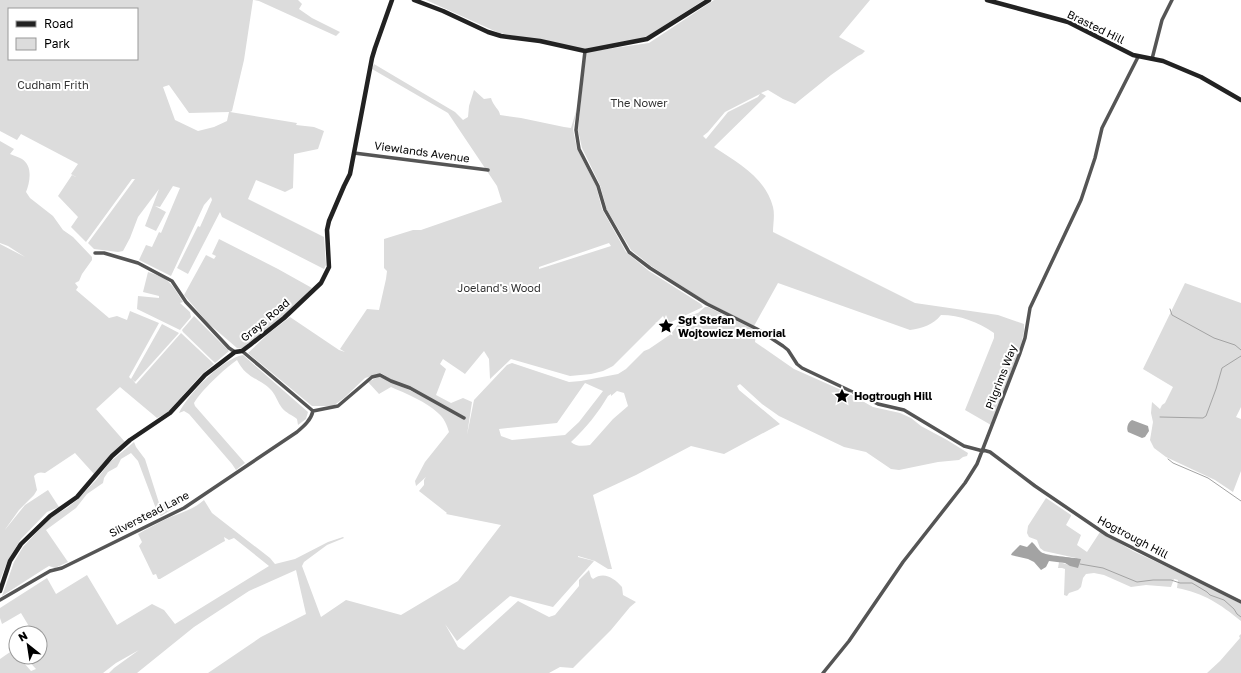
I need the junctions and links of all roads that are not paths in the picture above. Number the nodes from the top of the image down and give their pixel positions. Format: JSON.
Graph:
{"nodes":[{"id":1,"x":392,"y":0,"type":"edge"},
{"id":2,"x":414,"y":0,"type":"edge"},
{"id":3,"x":709,"y":0,"type":"edge"},
{"id":4,"x":987,"y":0,"type":"edge"},
{"id":5,"x":1172,"y":0,"type":"edge"},
{"id":6,"x":585,"y":51,"type":"junction"},
{"id":7,"x":1138,"y":57,"type":"junction"},
{"id":8,"x":1152,"y":59,"type":"junction"},
{"id":9,"x":1241,"y":100,"type":"edge"},
{"id":10,"x":354,"y":152,"type":"junction"},
{"id":11,"x":488,"y":170,"type":"dead end"},
{"id":12,"x":95,"y":253,"type":"dead end"},
{"id":13,"x":242,"y":351,"type":"junction"},
{"id":14,"x":235,"y":352,"type":"junction"},
{"id":15,"x":313,"y":411,"type":"junction"},
{"id":16,"x":464,"y":418,"type":"dead end"},
{"id":17,"x":983,"y":451,"type":"junction"},
{"id":18,"x":0,"y":591,"type":"edge"},
{"id":19,"x":0,"y":600,"type":"edge"},
{"id":20,"x":1241,"y":602,"type":"edge"},
{"id":21,"x":823,"y":673,"type":"edge"}],
"edges":[{"from":1,"to":10,"type":"street","name":"Grays Road"},
{"from":2,"to":6,"type":"street"},
{"from":3,"to":6,"type":"street"},
{"from":4,"to":7,"type":"street","name":"Brasted Hill"},
{"from":5,"to":8,"type":"street"},
{"from":6,"to":17,"type":"street","name":"Hogtrough Hill"},
{"from":7,"to":8,"type":"street","name":"Brasted Hill"},
{"from":7,"to":17,"type":"street","name":"Pilgrims Way"},
{"from":8,"to":9,"type":"street","name":"Brasted Hill"},
{"from":10,"to":11,"type":"street","name":"Viewlands Avenue"},
{"from":10,"to":13,"type":"street","name":"Grays Road"},
{"from":12,"to":14,"type":"street"},
{"from":13,"to":14,"type":"street","name":"Grays Road"},
{"from":13,"to":15,"type":"street"},
{"from":14,"to":18,"type":"street","name":"Grays Road"},
{"from":15,"to":16,"type":"street"},
{"from":15,"to":19,"type":"street","name":"Silverstead Lane"},
{"from":17,"to":20,"type":"street","name":"Hogtrough Hill"},
{"from":17,"to":21,"type":"street","name":"Pilgrims Way"}]}
